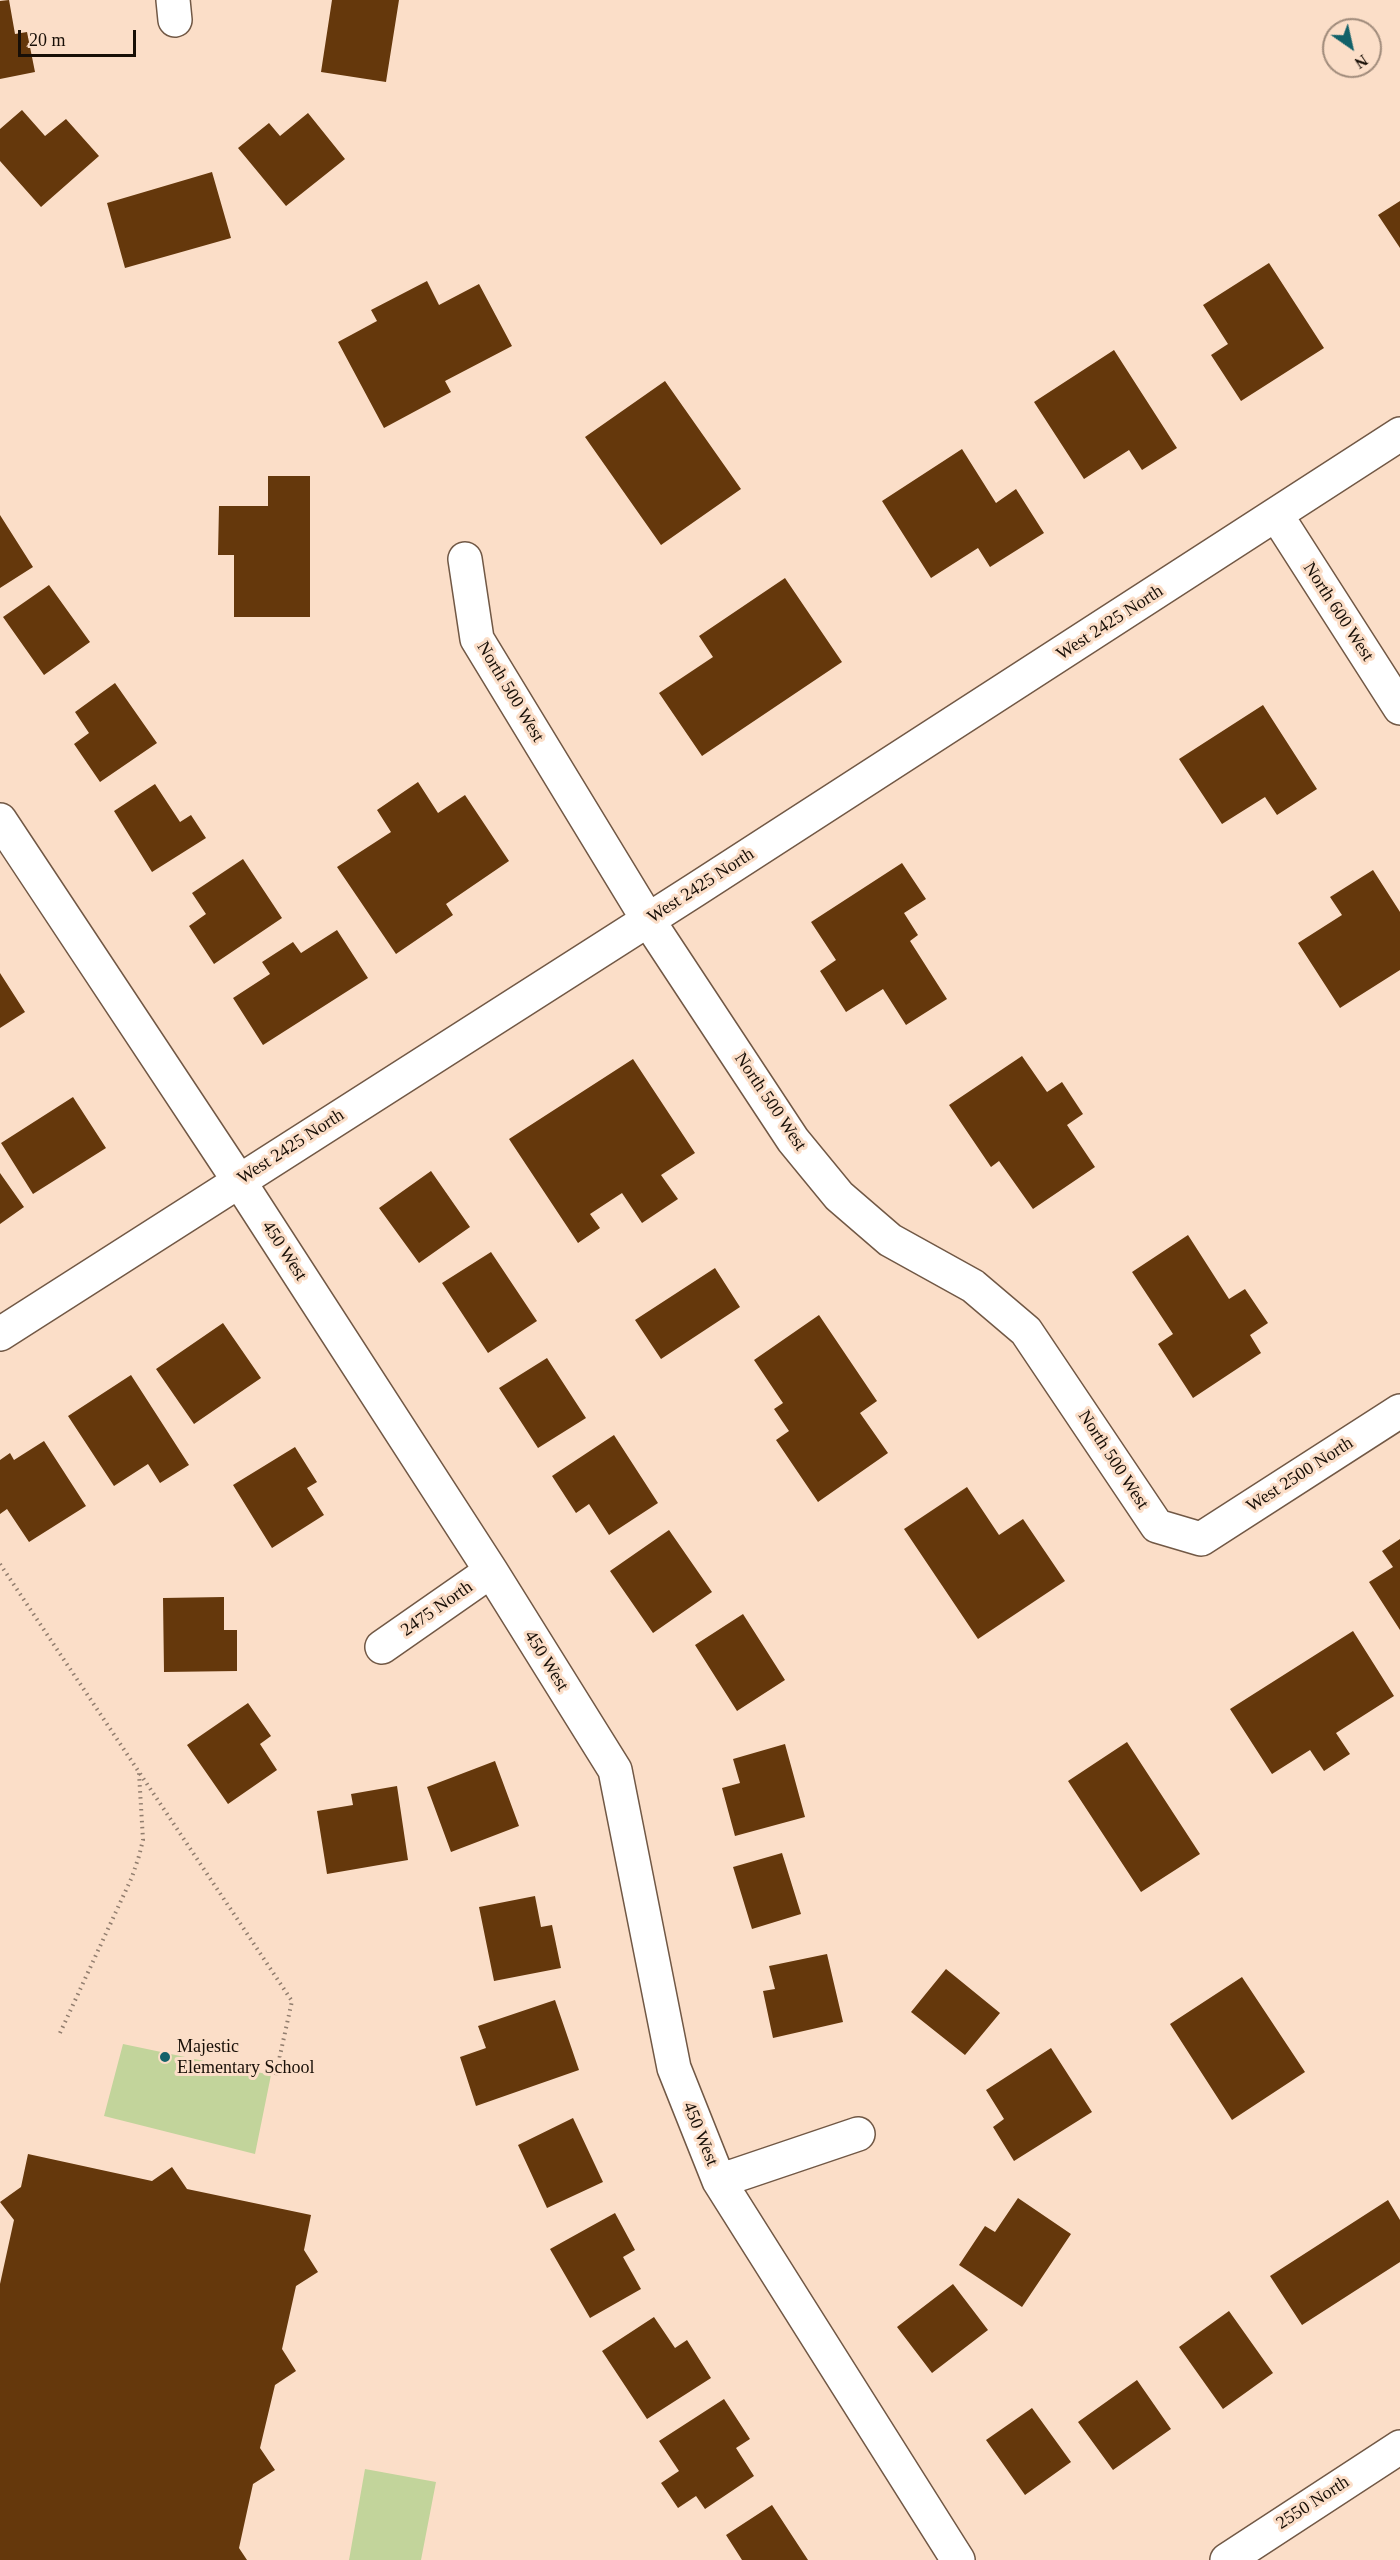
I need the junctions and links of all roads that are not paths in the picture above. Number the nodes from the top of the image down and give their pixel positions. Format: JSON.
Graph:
{"nodes":[{"id":1,"x":1400,"y":434,"type":"edge"},
{"id":2,"x":1277,"y":516,"type":"junction"},
{"id":3,"x":465,"y":560,"type":"dead end"},
{"id":4,"x":1400,"y":708,"type":"edge"},
{"id":5,"x":0,"y":820,"type":"edge"},
{"id":6,"x":648,"y":920,"type":"junction"},
{"id":7,"x":239,"y":1181,"type":"junction"},
{"id":8,"x":0,"y":1334,"type":"edge"},
{"id":9,"x":1400,"y":1411,"type":"edge"},
{"id":10,"x":1201,"y":1539,"type":"joint"},
{"id":11,"x":490,"y":1571,"type":"junction"},
{"id":12,"x":382,"y":1647,"type":"dead end"},
{"id":13,"x":858,"y":2134,"type":"dead end"},
{"id":14,"x":719,"y":2181,"type":"junction"},
{"id":15,"x":1400,"y":2447,"type":"edge"},
{"id":16,"x":958,"y":2560,"type":"edge"},
{"id":17,"x":1227,"y":2560,"type":"edge"}],
"edges":[{"from":1,"to":2,"type":"street","name":"West 2425 North"},
{"from":2,"to":4,"type":"street","name":"North 600 West"},
{"from":2,"to":6,"type":"street","name":"West 2425 North"},
{"from":3,"to":6,"type":"street","name":"North 500 West"},
{"from":5,"to":7,"type":"street","name":"450 West"},
{"from":6,"to":7,"type":"street","name":"West 2425 North"},
{"from":6,"to":10,"type":"street","name":"North 500 West"},
{"from":7,"to":8,"type":"street","name":"West 2425 North"},
{"from":7,"to":11,"type":"street","name":"450 West"},
{"from":9,"to":10,"type":"street","name":"West 2500 North"},
{"from":11,"to":12,"type":"street","name":"2475 North"},
{"from":11,"to":14,"type":"street","name":"450 West"},
{"from":13,"to":14,"type":"street"},
{"from":14,"to":16,"type":"street","name":"450 West"},
{"from":15,"to":17,"type":"street","name":"2550 North"}]}
